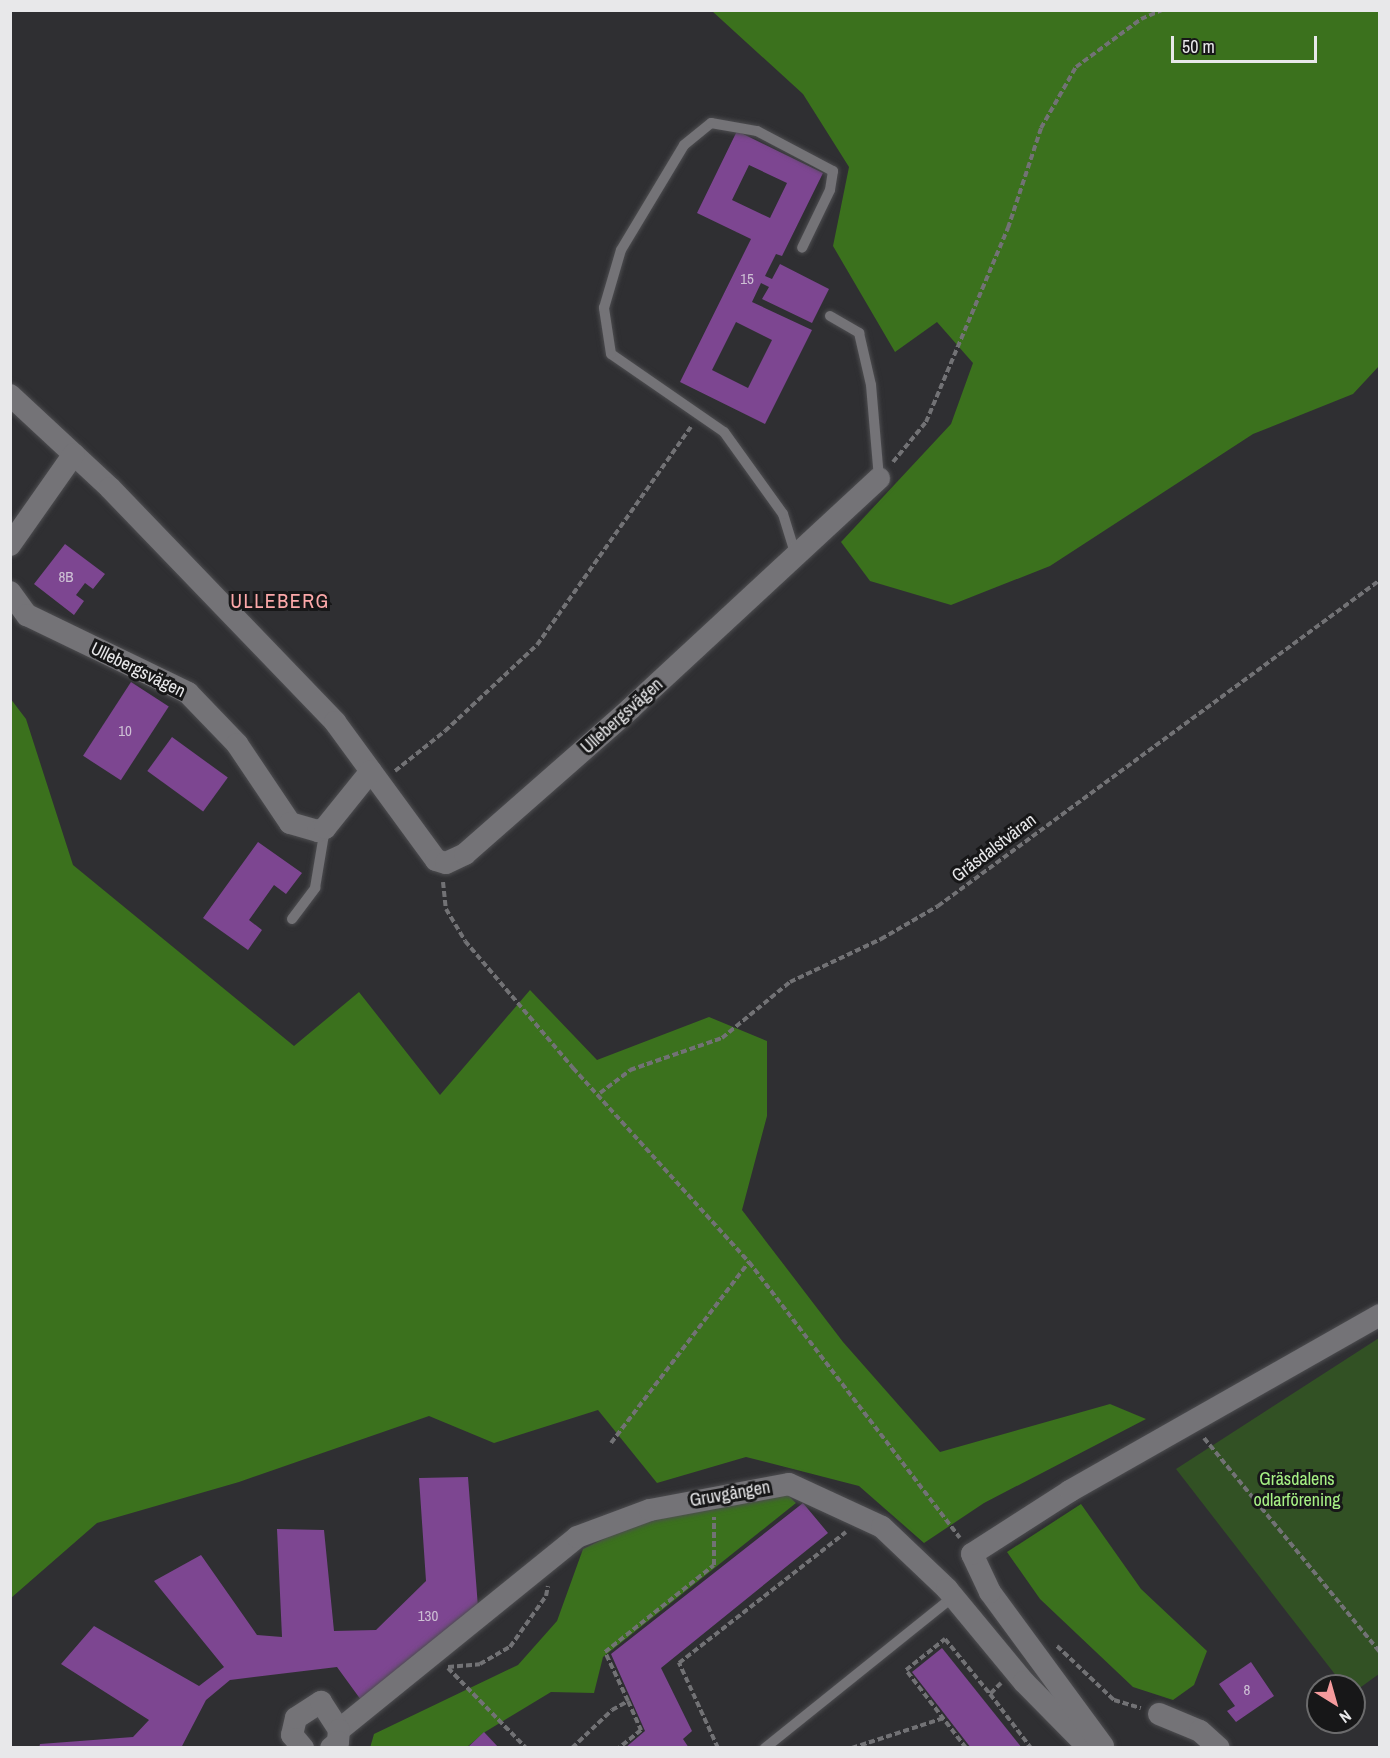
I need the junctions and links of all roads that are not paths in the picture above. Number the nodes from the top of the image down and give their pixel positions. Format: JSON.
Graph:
{"nodes":[{"id":1,"x":802,"y":248,"type":"dead end"},
{"id":2,"x":830,"y":316,"type":"dead end"},
{"id":3,"x":10,"y":395,"type":"edge"},
{"id":4,"x":74,"y":454,"type":"junction"},
{"id":5,"x":879,"y":478,"type":"joint"},
{"id":6,"x":10,"y":545,"type":"edge"},
{"id":7,"x":796,"y":556,"type":"junction"},
{"id":8,"x":10,"y":592,"type":"edge"},
{"id":9,"x":376,"y":776,"type":"junction"},
{"id":10,"x":325,"y":828,"type":"junction"},
{"id":11,"x":291,"y":919,"type":"dead end"},
{"id":12,"x":1380,"y":1315,"type":"edge"},
{"id":13,"x":954,"y":1597,"type":"junction"},
{"id":14,"x":1159,"y":1714,"type":"road end"},
{"id":15,"x":335,"y":1739,"type":"edge"},
{"id":16,"x":303,"y":1748,"type":"edge"},
{"id":17,"x":765,"y":1748,"type":"edge"},
{"id":18,"x":1089,"y":1748,"type":"edge"},
{"id":19,"x":1104,"y":1748,"type":"edge"},
{"id":20,"x":1219,"y":1748,"type":"edge"}],
"edges":[{"from":1,"to":7,"type":"lane"},
{"from":2,"to":5,"type":"lane"},
{"from":3,"to":4,"type":"street"},
{"from":4,"to":6,"type":"street"},
{"from":4,"to":9,"type":"street"},
{"from":5,"to":7,"type":"street","name":"Ullebergsvägen"},
{"from":7,"to":9,"type":"street","name":"Ullebergsvägen"},
{"from":8,"to":10,"type":"street","name":"Ullebergsvägen"},
{"from":9,"to":10,"type":"street"},
{"from":10,"to":11,"type":"lane"},
{"from":12,"to":19,"type":"street"},
{"from":13,"to":15,"type":"street","name":"Gruvgången"},
{"from":13,"to":17,"type":"lane"},
{"from":13,"to":18,"type":"street","name":"Gruvgången"},
{"from":14,"to":20,"type":"street"},
{"from":15,"to":16,"type":"street","name":"Gruvgången"}]}
